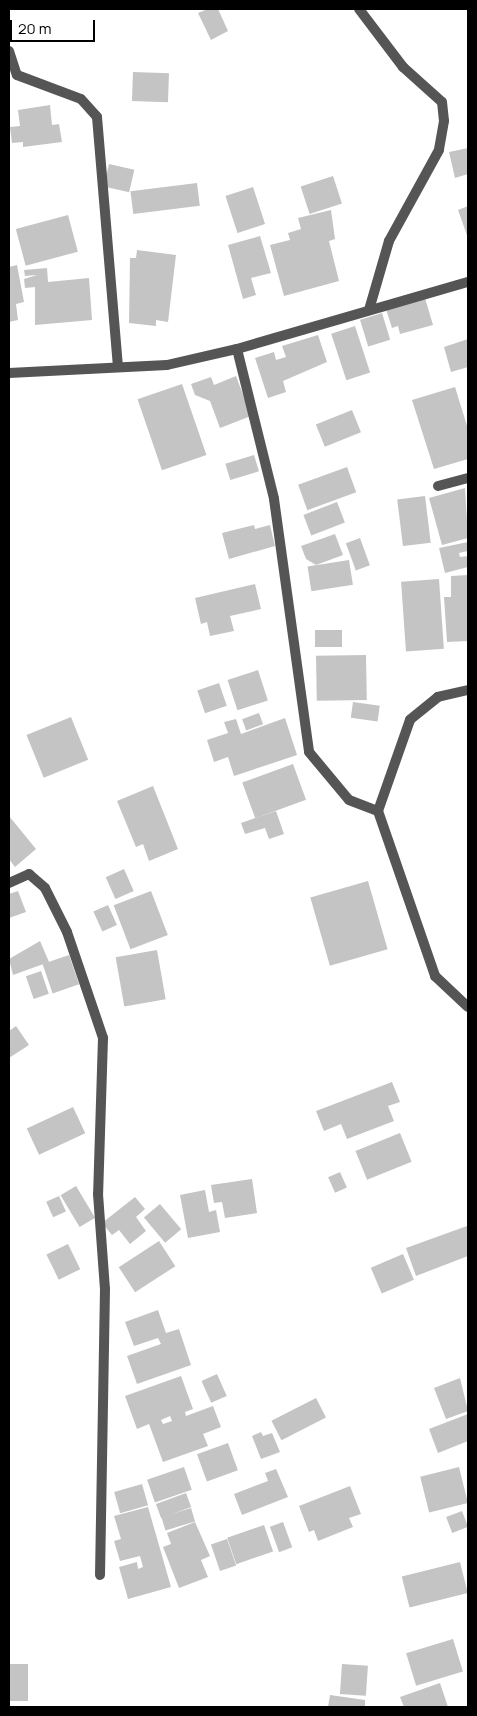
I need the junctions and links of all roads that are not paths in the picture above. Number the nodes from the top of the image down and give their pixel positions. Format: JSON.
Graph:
{"nodes":[{"id":1,"x":359,"y":9,"type":"edge"},
{"id":2,"x":9,"y":51,"type":"edge"},
{"id":3,"x":468,"y":282,"type":"edge"},
{"id":4,"x":369,"y":310,"type":"junction"},
{"id":5,"x":237,"y":349,"type":"junction"},
{"id":6,"x":118,"y":365,"type":"junction"},
{"id":7,"x":9,"y":373,"type":"edge"},
{"id":8,"x":468,"y":478,"type":"edge"},
{"id":9,"x":438,"y":486,"type":"dead end"},
{"id":10,"x":468,"y":690,"type":"edge"},
{"id":11,"x":378,"y":811,"type":"junction"},
{"id":12,"x":9,"y":883,"type":"edge"},
{"id":13,"x":468,"y":1007,"type":"edge"},
{"id":14,"x":100,"y":1575,"type":"dead end"}],
"edges":[{"from":1,"to":4,"type":"street"},
{"from":2,"to":6,"type":"street"},
{"from":3,"to":4,"type":"street"},
{"from":4,"to":5,"type":"street"},
{"from":5,"to":6,"type":"street"},
{"from":5,"to":11,"type":"street"},
{"from":6,"to":7,"type":"street"},
{"from":8,"to":9,"type":"street"},
{"from":10,"to":11,"type":"street"},
{"from":11,"to":13,"type":"street"},
{"from":12,"to":14,"type":"street"}]}
